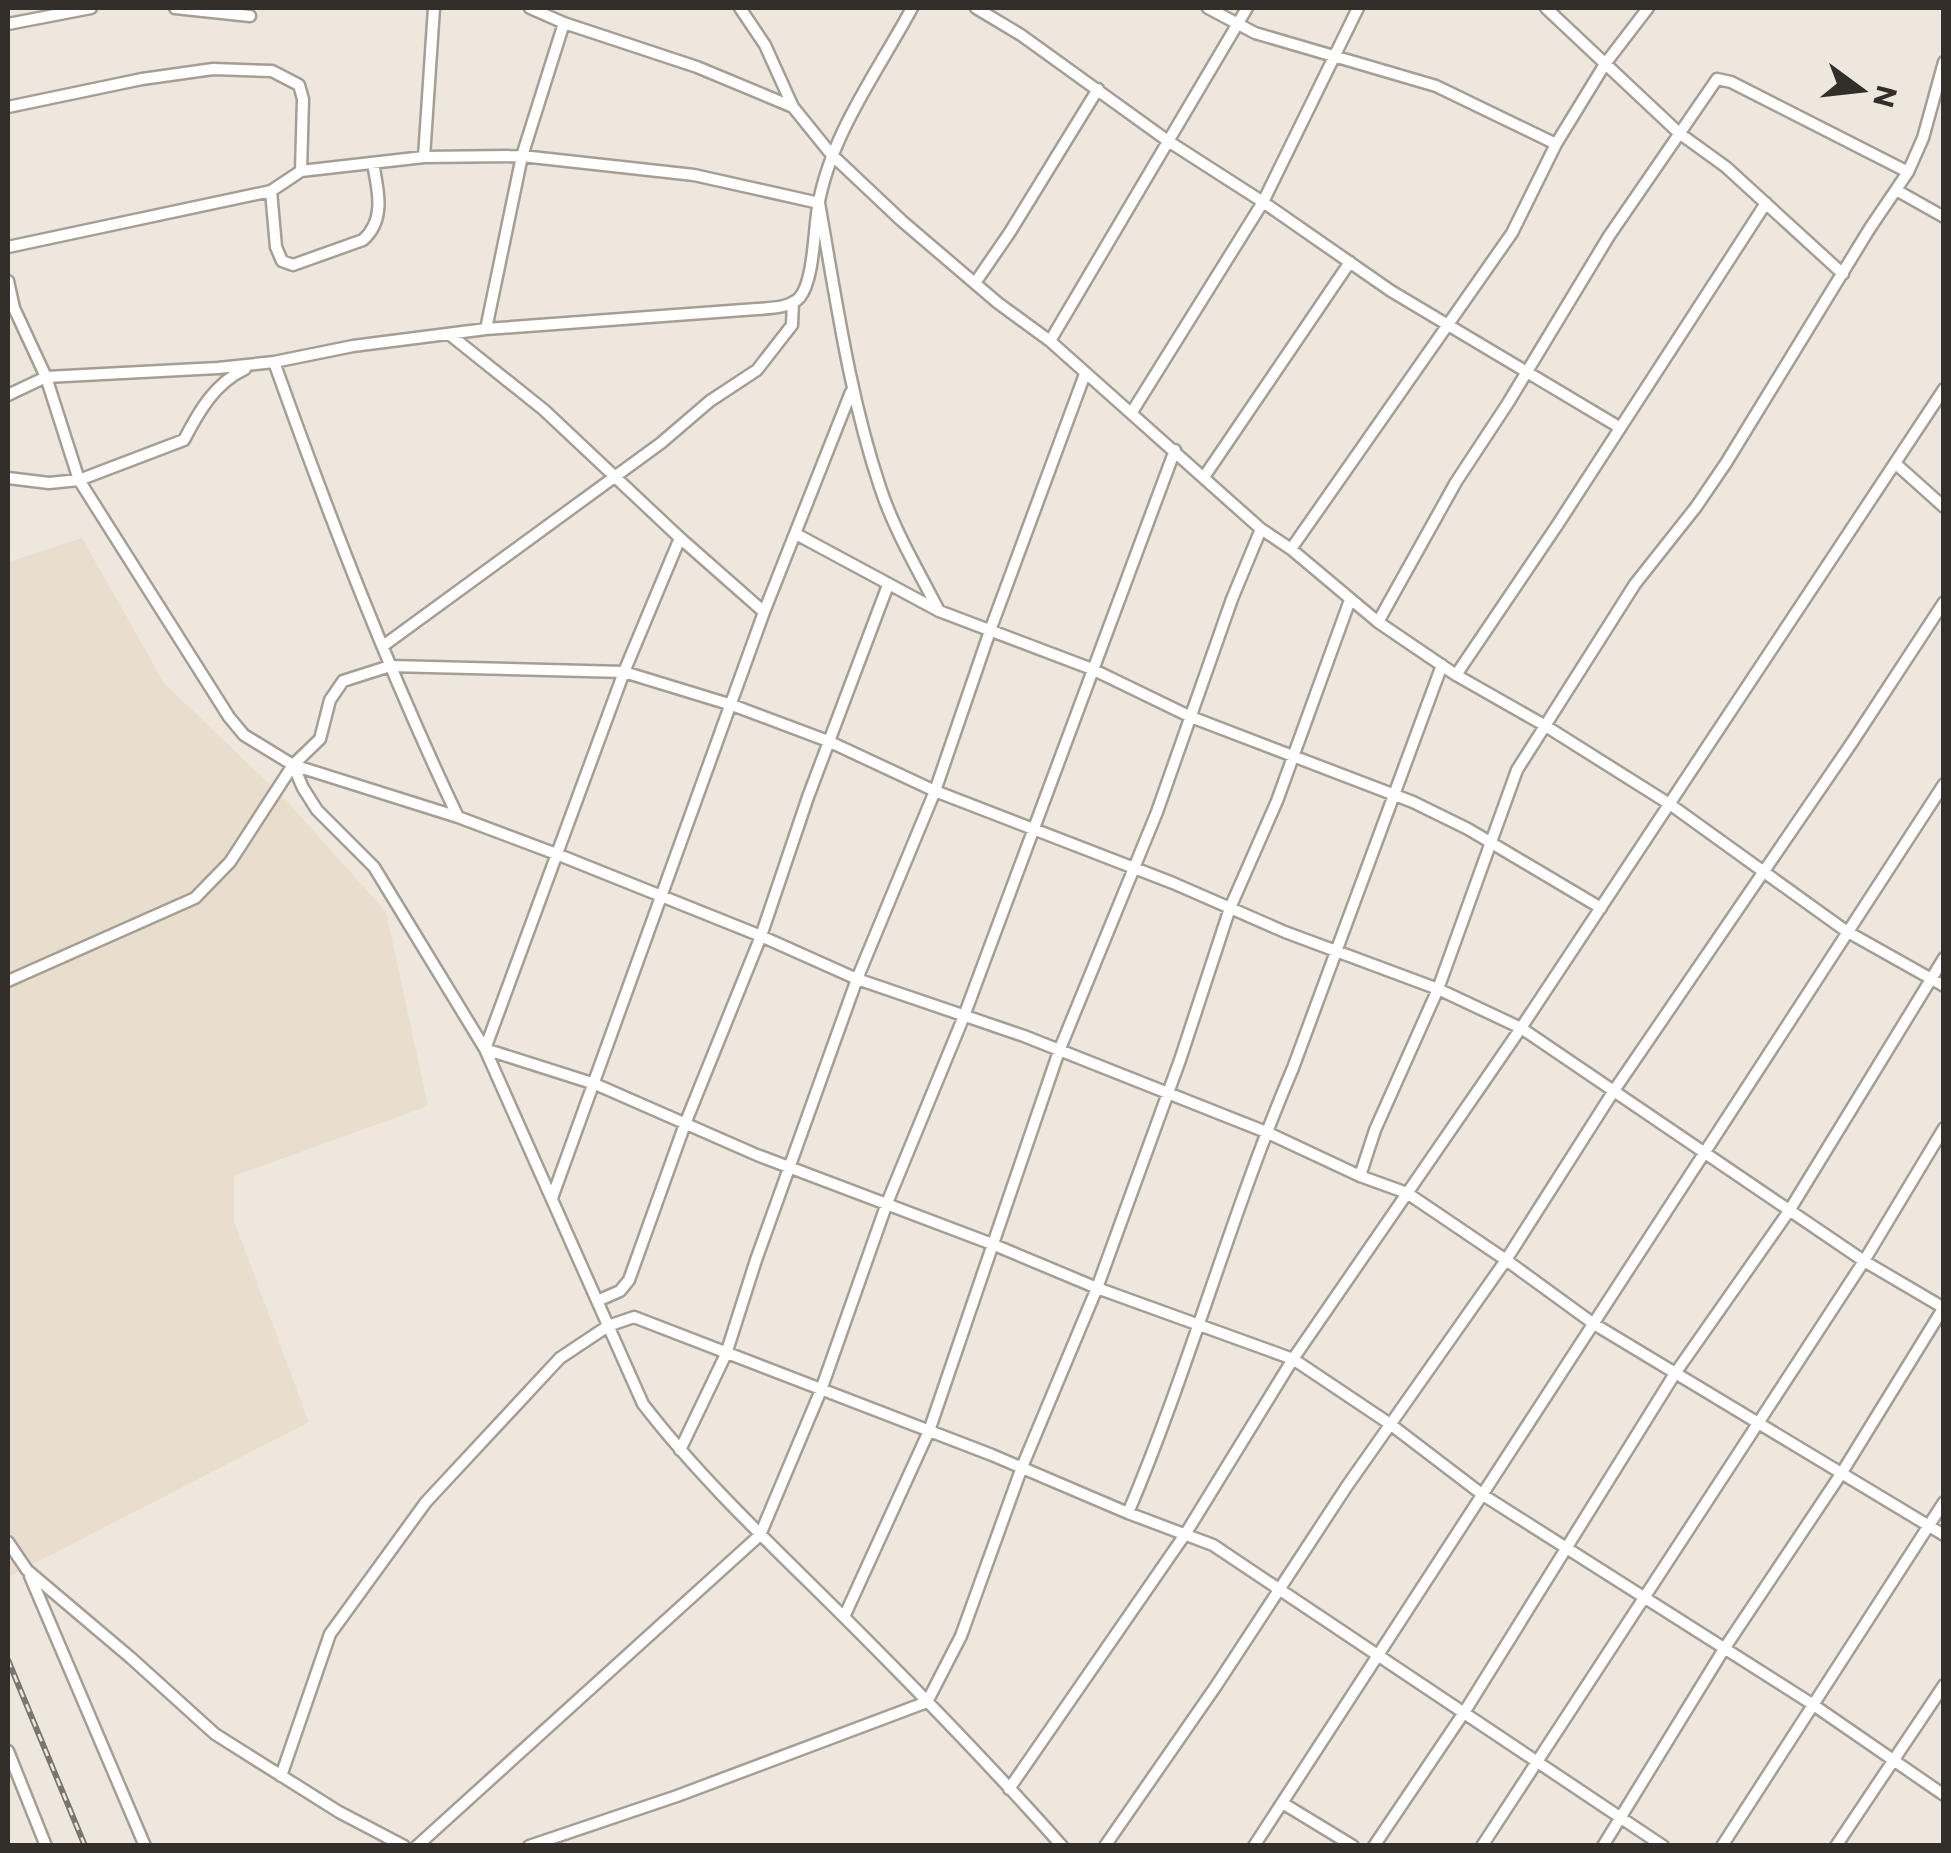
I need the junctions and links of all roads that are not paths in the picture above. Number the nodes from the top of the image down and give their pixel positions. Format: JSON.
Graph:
{"nodes":[{"id":1,"x":90,"y":8,"type":"edge"},
{"id":2,"x":175,"y":8,"type":"edge"},
{"id":3,"x":434,"y":8,"type":"edge"},
{"id":4,"x":530,"y":8,"type":"edge"},
{"id":5,"x":740,"y":8,"type":"edge"},
{"id":6,"x":912,"y":8,"type":"edge"},
{"id":7,"x":976,"y":8,"type":"edge"},
{"id":8,"x":1208,"y":8,"type":"edge"},
{"id":9,"x":1247,"y":8,"type":"edge"},
{"id":10,"x":1358,"y":8,"type":"edge"},
{"id":11,"x":1546,"y":8,"type":"edge"},
{"id":12,"x":1648,"y":8,"type":"edge"},
{"id":13,"x":250,"y":16,"type":"dead end"},
{"id":14,"x":564,"y":23,"type":"junction"},
{"id":15,"x":8,"y":24,"type":"edge"},
{"id":16,"x":1238,"y":25,"type":"junction"},
{"id":17,"x":1333,"y":56,"type":"junction"},
{"id":18,"x":1944,"y":62,"type":"edge"},
{"id":19,"x":1605,"y":64,"type":"junction"},
{"id":20,"x":1098,"y":89,"type":"junction"},
{"id":21,"x":8,"y":106,"type":"edge"},
{"id":22,"x":793,"y":107,"type":"junction"},
{"id":23,"x":1679,"y":133,"type":"junction"},
{"id":24,"x":1168,"y":141,"type":"junction"},
{"id":25,"x":1556,"y":144,"type":"junction"},
{"id":26,"x":831,"y":154,"type":"junction"},
{"id":27,"x":522,"y":156,"type":"junction"},
{"id":28,"x":424,"y":157,"type":"junction"},
{"id":29,"x":373,"y":164,"type":"junction"},
{"id":30,"x":301,"y":171,"type":"junction"},
{"id":31,"x":1908,"y":172,"type":"junction"},
{"id":32,"x":1896,"y":190,"type":"junction"},
{"id":33,"x":271,"y":191,"type":"junction"},
{"id":34,"x":1263,"y":202,"type":"junction"},
{"id":35,"x":819,"y":203,"type":"junction"},
{"id":36,"x":1766,"y":203,"type":"junction"},
{"id":37,"x":1944,"y":216,"type":"edge"},
{"id":38,"x":8,"y":247,"type":"edge"},
{"id":39,"x":1350,"y":262,"type":"junction"},
{"id":40,"x":1843,"y":274,"type":"junction"},
{"id":41,"x":8,"y":280,"type":"edge"},
{"id":42,"x":975,"y":283,"type":"junction"},
{"id":43,"x":792,"y":302,"type":"junction"},
{"id":44,"x":1446,"y":326,"type":"junction"},
{"id":45,"x":486,"y":329,"type":"junction"},
{"id":46,"x":449,"y":334,"type":"junction"},
{"id":47,"x":1050,"y":341,"type":"junction"},
{"id":48,"x":274,"y":362,"type":"junction"},
{"id":49,"x":1526,"y":370,"type":"junction"},
{"id":50,"x":1086,"y":374,"type":"junction"},
{"id":51,"x":46,"y":377,"type":"junction"},
{"id":52,"x":1944,"y":390,"type":"edge"},
{"id":53,"x":852,"y":391,"type":"junction"},
{"id":54,"x":8,"y":395,"type":"edge"},
{"id":55,"x":1132,"y":412,"type":"junction"},
{"id":56,"x":1620,"y":427,"type":"junction"},
{"id":57,"x":1175,"y":450,"type":"junction"},
{"id":58,"x":1896,"y":464,"type":"junction"},
{"id":59,"x":616,"y":476,"type":"junction"},
{"id":60,"x":1204,"y":477,"type":"junction"},
{"id":61,"x":8,"y":478,"type":"edge"},
{"id":62,"x":78,"y":480,"type":"junction"},
{"id":63,"x":1944,"y":507,"type":"edge"},
{"id":64,"x":1261,"y":529,"type":"junction"},
{"id":65,"x":796,"y":534,"type":"junction"},
{"id":66,"x":680,"y":538,"type":"junction"},
{"id":67,"x":1291,"y":549,"type":"junction"},
{"id":68,"x":888,"y":585,"type":"junction"},
{"id":69,"x":1350,"y":600,"type":"junction"},
{"id":70,"x":1944,"y":602,"type":"edge"},
{"id":71,"x":939,"y":611,"type":"junction"},
{"id":72,"x":764,"y":612,"type":"junction"},
{"id":73,"x":1378,"y":622,"type":"junction"},
{"id":74,"x":990,"y":628,"type":"junction"},
{"id":75,"x":383,"y":646,"type":"junction"},
{"id":76,"x":390,"y":666,"type":"junction"},
{"id":77,"x":1442,"y":666,"type":"junction"},
{"id":78,"x":1092,"y":669,"type":"junction"},
{"id":79,"x":624,"y":672,"type":"junction"},
{"id":80,"x":1456,"y":675,"type":"junction"},
{"id":81,"x":732,"y":704,"type":"junction"},
{"id":82,"x":1191,"y":717,"type":"junction"},
{"id":83,"x":1544,"y":724,"type":"junction"},
{"id":84,"x":828,"y":742,"type":"junction"},
{"id":85,"x":1293,"y":754,"type":"junction"},
{"id":86,"x":293,"y":765,"type":"junction"},
{"id":87,"x":1944,"y":784,"type":"edge"},
{"id":88,"x":935,"y":791,"type":"junction"},
{"id":89,"x":1394,"y":793,"type":"junction"},
{"id":90,"x":1671,"y":805,"type":"junction"},
{"id":91,"x":458,"y":817,"type":"junction"},
{"id":92,"x":1031,"y":830,"type":"junction"},
{"id":93,"x":1489,"y":842,"type":"junction"},
{"id":94,"x":558,"y":855,"type":"junction"},
{"id":95,"x":1134,"y":868,"type":"junction"},
{"id":96,"x":1762,"y":874,"type":"junction"},
{"id":97,"x":662,"y":898,"type":"junction"},
{"id":98,"x":1230,"y":908,"type":"junction"},
{"id":99,"x":1601,"y":908,"type":"junction"},
{"id":100,"x":1846,"y":932,"type":"junction"},
{"id":101,"x":761,"y":936,"type":"junction"},
{"id":102,"x":1336,"y":952,"type":"junction"},
{"id":103,"x":1944,"y":958,"type":"edge"},
{"id":104,"x":1930,"y":978,"type":"junction"},
{"id":105,"x":857,"y":979,"type":"junction"},
{"id":106,"x":8,"y":982,"type":"edge"},
{"id":107,"x":1944,"y":986,"type":"edge"},
{"id":108,"x":1438,"y":989,"type":"junction"},
{"id":109,"x":964,"y":1016,"type":"junction"},
{"id":110,"x":1521,"y":1028,"type":"junction"},
{"id":111,"x":486,"y":1048,"type":"junction"},
{"id":112,"x":1059,"y":1051,"type":"junction"},
{"id":113,"x":595,"y":1084,"type":"junction"},
{"id":114,"x":1614,"y":1092,"type":"junction"},
{"id":115,"x":1166,"y":1093,"type":"junction"},
{"id":116,"x":685,"y":1124,"type":"junction"},
{"id":117,"x":1944,"y":1128,"type":"edge"},
{"id":118,"x":1266,"y":1132,"type":"junction"},
{"id":119,"x":1706,"y":1153,"type":"junction"},
{"id":120,"x":790,"y":1168,"type":"junction"},
{"id":121,"x":1360,"y":1176,"type":"junction"},
{"id":122,"x":1407,"y":1193,"type":"junction"},
{"id":123,"x":552,"y":1198,"type":"junction"},
{"id":124,"x":887,"y":1203,"type":"junction"},
{"id":125,"x":1789,"y":1211,"type":"junction"},
{"id":126,"x":992,"y":1244,"type":"junction"},
{"id":127,"x":1506,"y":1260,"type":"junction"},
{"id":128,"x":1864,"y":1262,"type":"junction"},
{"id":129,"x":1097,"y":1288,"type":"junction"},
{"id":130,"x":597,"y":1301,"type":"junction"},
{"id":131,"x":1943,"y":1308,"type":"edge"},
{"id":132,"x":1594,"y":1324,"type":"junction"},
{"id":133,"x":1197,"y":1325,"type":"junction"},
{"id":134,"x":608,"y":1326,"type":"junction"},
{"id":135,"x":726,"y":1354,"type":"junction"},
{"id":136,"x":1293,"y":1359,"type":"junction"},
{"id":137,"x":1674,"y":1375,"type":"junction"},
{"id":138,"x":821,"y":1390,"type":"junction"},
{"id":139,"x":1390,"y":1424,"type":"junction"},
{"id":140,"x":1756,"y":1424,"type":"junction"},
{"id":141,"x":929,"y":1432,"type":"junction"},
{"id":142,"x":680,"y":1450,"type":"junction"},
{"id":143,"x":1022,"y":1467,"type":"junction"},
{"id":144,"x":1841,"y":1474,"type":"junction"},
{"id":145,"x":1482,"y":1495,"type":"junction"},
{"id":146,"x":1944,"y":1502,"type":"edge"},
{"id":147,"x":1128,"y":1513,"type":"junction"},
{"id":148,"x":1929,"y":1526,"type":"junction"},
{"id":149,"x":1186,"y":1533,"type":"junction"},
{"id":150,"x":760,"y":1535,"type":"junction"},
{"id":151,"x":1944,"y":1535,"type":"edge"},
{"id":152,"x":8,"y":1542,"type":"edge"},
{"id":153,"x":1565,"y":1548,"type":"junction"},
{"id":154,"x":27,"y":1570,"type":"junction"},
{"id":155,"x":1280,"y":1590,"type":"junction"},
{"id":156,"x":1645,"y":1598,"type":"junction"},
{"id":157,"x":844,"y":1618,"type":"junction"},
{"id":158,"x":1724,"y":1649,"type":"junction"},
{"id":159,"x":1378,"y":1654,"type":"junction"},
{"id":160,"x":1944,"y":1685,"type":"edge"},
{"id":161,"x":927,"y":1702,"type":"junction"},
{"id":162,"x":1812,"y":1704,"type":"junction"},
{"id":163,"x":1465,"y":1711,"type":"junction"},
{"id":164,"x":8,"y":1751,"type":"edge"},
{"id":165,"x":1895,"y":1760,"type":"junction"},
{"id":166,"x":1536,"y":1761,"type":"junction"},
{"id":167,"x":281,"y":1776,"type":"junction"},
{"id":168,"x":1009,"y":1789,"type":"junction"},
{"id":169,"x":1944,"y":1795,"type":"edge"},
{"id":170,"x":1284,"y":1804,"type":"junction"},
{"id":171,"x":1621,"y":1817,"type":"junction"},
{"id":172,"x":46,"y":1846,"type":"edge"},
{"id":173,"x":145,"y":1846,"type":"edge"},
{"id":174,"x":404,"y":1846,"type":"edge"},
{"id":175,"x":417,"y":1846,"type":"edge"},
{"id":176,"x":529,"y":1846,"type":"edge"},
{"id":177,"x":1062,"y":1846,"type":"edge"},
{"id":178,"x":1105,"y":1846,"type":"edge"},
{"id":179,"x":1254,"y":1846,"type":"edge"},
{"id":180,"x":1353,"y":1846,"type":"edge"},
{"id":181,"x":1374,"y":1846,"type":"edge"},
{"id":182,"x":1482,"y":1846,"type":"edge"},
{"id":183,"x":1603,"y":1846,"type":"edge"},
{"id":184,"x":1664,"y":1846,"type":"edge"},
{"id":185,"x":1722,"y":1846,"type":"edge"},
{"id":186,"x":1836,"y":1846,"type":"edge"}],
"edges":[{"from":1,"to":15,"type":"street"},
{"from":2,"to":13,"type":"street"},
{"from":3,"to":28,"type":"street"},
{"from":4,"to":14,"type":"street"},
{"from":5,"to":22,"type":"street"},
{"from":6,"to":26,"type":"street"},
{"from":7,"to":20,"type":"street"},
{"from":8,"to":16,"type":"street"},
{"from":9,"to":16,"type":"street"},
{"from":10,"to":17,"type":"street"},
{"from":11,"to":19,"type":"street"},
{"from":12,"to":19,"type":"street"},
{"from":14,"to":22,"type":"street"},
{"from":14,"to":27,"type":"street"},
{"from":16,"to":17,"type":"street"},
{"from":16,"to":24,"type":"street"},
{"from":17,"to":25,"type":"street"},
{"from":17,"to":34,"type":"street"},
{"from":18,"to":31,"type":"street"},
{"from":19,"to":23,"type":"street"},
{"from":19,"to":25,"type":"street"},
{"from":20,"to":24,"type":"street"},
{"from":20,"to":42,"type":"street"},
{"from":21,"to":30,"type":"street"},
{"from":22,"to":26,"type":"street"},
{"from":23,"to":31,"type":"street"},
{"from":23,"to":36,"type":"street"},
{"from":23,"to":49,"type":"street"},
{"from":24,"to":34,"type":"street"},
{"from":24,"to":47,"type":"street"},
{"from":25,"to":44,"type":"street"},
{"from":26,"to":35,"type":"street"},
{"from":26,"to":42,"type":"street"},
{"from":27,"to":28,"type":"street"},
{"from":27,"to":35,"type":"street"},
{"from":27,"to":45,"type":"street"},
{"from":28,"to":29,"type":"street"},
{"from":29,"to":30,"type":"street"},
{"from":29,"to":33,"type":"street"},
{"from":30,"to":33,"type":"street"},
{"from":31,"to":32,"type":"street"},
{"from":32,"to":37,"type":"street"},
{"from":32,"to":40,"type":"street"},
{"from":33,"to":38,"type":"street"},
{"from":34,"to":39,"type":"street"},
{"from":34,"to":55,"type":"street"},
{"from":35,"to":43,"type":"street"},
{"from":35,"to":53,"type":"street"},
{"from":36,"to":40,"type":"street"},
{"from":36,"to":56,"type":"street"},
{"from":39,"to":44,"type":"street"},
{"from":39,"to":60,"type":"street"},
{"from":40,"to":83,"type":"street"},
{"from":41,"to":51,"type":"street"},
{"from":42,"to":47,"type":"street"},
{"from":43,"to":45,"type":"street"},
{"from":43,"to":59,"type":"street"},
{"from":44,"to":49,"type":"street"},
{"from":44,"to":67,"type":"street"},
{"from":45,"to":46,"type":"street"},
{"from":46,"to":48,"type":"street"},
{"from":46,"to":59,"type":"street"},
{"from":47,"to":50,"type":"street"},
{"from":48,"to":51,"type":"street"},
{"from":48,"to":62,"type":"street"},
{"from":48,"to":75,"type":"street"},
{"from":49,"to":56,"type":"street"},
{"from":49,"to":73,"type":"street"},
{"from":50,"to":55,"type":"street"},
{"from":50,"to":74,"type":"street"},
{"from":51,"to":54,"type":"street"},
{"from":51,"to":62,"type":"street"},
{"from":52,"to":58,"type":"street"},
{"from":53,"to":65,"type":"street"},
{"from":53,"to":71,"type":"street"},
{"from":55,"to":57,"type":"street"},
{"from":56,"to":80,"type":"street"},
{"from":57,"to":60,"type":"street"},
{"from":57,"to":78,"type":"street"},
{"from":58,"to":63,"type":"street"},
{"from":58,"to":90,"type":"street"},
{"from":59,"to":66,"type":"street"},
{"from":59,"to":75,"type":"street"},
{"from":60,"to":64,"type":"street"},
{"from":61,"to":62,"type":"street"},
{"from":62,"to":86,"type":"street"},
{"from":64,"to":67,"type":"street"},
{"from":64,"to":82,"type":"street"},
{"from":65,"to":68,"type":"street"},
{"from":65,"to":72,"type":"street"},
{"from":66,"to":72,"type":"street"},
{"from":66,"to":79,"type":"street"},
{"from":67,"to":69,"type":"street"},
{"from":68,"to":71,"type":"street"},
{"from":68,"to":84,"type":"street"},
{"from":69,"to":73,"type":"street"},
{"from":69,"to":85,"type":"street"},
{"from":70,"to":96,"type":"street"},
{"from":71,"to":74,"type":"street"},
{"from":72,"to":81,"type":"street"},
{"from":73,"to":77,"type":"street"},
{"from":74,"to":78,"type":"street"},
{"from":74,"to":88,"type":"street"},
{"from":75,"to":76,"type":"street"},
{"from":76,"to":79,"type":"street"},
{"from":76,"to":86,"type":"street"},
{"from":76,"to":91,"type":"street"},
{"from":77,"to":80,"type":"street"},
{"from":77,"to":89,"type":"street"},
{"from":78,"to":82,"type":"street"},
{"from":78,"to":92,"type":"street"},
{"from":79,"to":81,"type":"street"},
{"from":79,"to":94,"type":"street"},
{"from":80,"to":83,"type":"street"},
{"from":81,"to":84,"type":"street"},
{"from":81,"to":97,"type":"street"},
{"from":82,"to":85,"type":"street"},
{"from":82,"to":95,"type":"street"},
{"from":83,"to":90,"type":"street"},
{"from":83,"to":93,"type":"street"},
{"from":84,"to":88,"type":"street"},
{"from":84,"to":101,"type":"street"},
{"from":85,"to":89,"type":"street"},
{"from":85,"to":98,"type":"street"},
{"from":86,"to":91,"type":"street"},
{"from":86,"to":106,"type":"street"},
{"from":86,"to":111,"type":"street"},
{"from":87,"to":100,"type":"street"},
{"from":88,"to":92,"type":"street"},
{"from":88,"to":105,"type":"street"},
{"from":89,"to":93,"type":"street"},
{"from":89,"to":102,"type":"street"},
{"from":90,"to":96,"type":"street"},
{"from":90,"to":99,"type":"street"},
{"from":91,"to":94,"type":"street"},
{"from":92,"to":95,"type":"street"},
{"from":92,"to":109,"type":"street"},
{"from":93,"to":99,"type":"street"},
{"from":93,"to":108,"type":"street"},
{"from":94,"to":97,"type":"street"},
{"from":94,"to":111,"type":"street"},
{"from":95,"to":98,"type":"street"},
{"from":95,"to":112,"type":"street"},
{"from":96,"to":100,"type":"street"},
{"from":96,"to":114,"type":"street"},
{"from":97,"to":101,"type":"street"},
{"from":97,"to":113,"type":"street"},
{"from":98,"to":102,"type":"street"},
{"from":98,"to":115,"type":"street"},
{"from":99,"to":110,"type":"street"},
{"from":100,"to":104,"type":"street"},
{"from":100,"to":119,"type":"street"},
{"from":101,"to":105,"type":"street"},
{"from":101,"to":116,"type":"street"},
{"from":102,"to":108,"type":"street"},
{"from":102,"to":118,"type":"street"},
{"from":103,"to":104,"type":"street"},
{"from":104,"to":107,"type":"street"},
{"from":104,"to":125,"type":"street"},
{"from":105,"to":109,"type":"street"},
{"from":105,"to":120,"type":"street"},
{"from":108,"to":110,"type":"street"},
{"from":108,"to":121,"type":"street"},
{"from":109,"to":112,"type":"street"},
{"from":109,"to":124,"type":"street"},
{"from":110,"to":114,"type":"street"},
{"from":110,"to":122,"type":"street"},
{"from":111,"to":113,"type":"street"},
{"from":111,"to":123,"type":"street"},
{"from":112,"to":115,"type":"street"},
{"from":112,"to":126,"type":"street"},
{"from":113,"to":116,"type":"street"},
{"from":113,"to":123,"type":"street"},
{"from":114,"to":119,"type":"street"},
{"from":114,"to":127,"type":"street"},
{"from":115,"to":118,"type":"street"},
{"from":115,"to":129,"type":"street"},
{"from":116,"to":120,"type":"street"},
{"from":116,"to":130,"type":"street"},
{"from":117,"to":128,"type":"street"},
{"from":118,"to":121,"type":"street"},
{"from":118,"to":133,"type":"street"},
{"from":119,"to":125,"type":"street"},
{"from":119,"to":132,"type":"street"},
{"from":120,"to":124,"type":"street"},
{"from":120,"to":135,"type":"street"},
{"from":121,"to":122,"type":"street"},
{"from":122,"to":127,"type":"street"},
{"from":122,"to":136,"type":"street"},
{"from":123,"to":130,"type":"street"},
{"from":124,"to":126,"type":"street"},
{"from":124,"to":138,"type":"street"},
{"from":125,"to":128,"type":"street"},
{"from":125,"to":137,"type":"street"},
{"from":126,"to":129,"type":"street"},
{"from":126,"to":141,"type":"street"},
{"from":127,"to":132,"type":"street"},
{"from":127,"to":139,"type":"street"},
{"from":128,"to":131,"type":"street"},
{"from":128,"to":140,"type":"street"},
{"from":129,"to":133,"type":"street"},
{"from":129,"to":143,"type":"street"},
{"from":130,"to":134,"type":"street"},
{"from":131,"to":144,"type":"street"},
{"from":132,"to":137,"type":"street"},
{"from":132,"to":145,"type":"street"},
{"from":133,"to":136,"type":"street"},
{"from":133,"to":147,"type":"street"},
{"from":134,"to":135,"type":"street"},
{"from":134,"to":142,"type":"street"},
{"from":134,"to":167,"type":"street"},
{"from":135,"to":138,"type":"street"},
{"from":135,"to":142,"type":"street"},
{"from":136,"to":139,"type":"street"},
{"from":136,"to":149,"type":"street"},
{"from":137,"to":140,"type":"street"},
{"from":137,"to":153,"type":"street"},
{"from":138,"to":141,"type":"street"},
{"from":138,"to":150,"type":"street"},
{"from":139,"to":145,"type":"street"},
{"from":139,"to":155,"type":"street"},
{"from":140,"to":144,"type":"street"},
{"from":140,"to":156,"type":"street"},
{"from":141,"to":143,"type":"street"},
{"from":141,"to":157,"type":"street"},
{"from":142,"to":150,"type":"street"},
{"from":143,"to":147,"type":"street"},
{"from":143,"to":161,"type":"street"},
{"from":144,"to":148,"type":"street"},
{"from":144,"to":158,"type":"street"},
{"from":145,"to":153,"type":"street"},
{"from":145,"to":159,"type":"street"},
{"from":146,"to":148,"type":"street"},
{"from":147,"to":149,"type":"street"},
{"from":148,"to":151,"type":"street"},
{"from":148,"to":162,"type":"street"},
{"from":149,"to":155,"type":"street"},
{"from":149,"to":168,"type":"street"},
{"from":150,"to":157,"type":"street"},
{"from":150,"to":175,"type":"street"},
{"from":152,"to":154,"type":"street"},
{"from":153,"to":156,"type":"street"},
{"from":153,"to":163,"type":"street"},
{"from":154,"to":167,"type":"street"},
{"from":154,"to":173,"type":"street"},
{"from":155,"to":159,"type":"street"},
{"from":155,"to":178,"type":"street"},
{"from":156,"to":158,"type":"street"},
{"from":156,"to":166,"type":"street"},
{"from":157,"to":161,"type":"street"},
{"from":158,"to":162,"type":"street"},
{"from":158,"to":171,"type":"street"},
{"from":159,"to":163,"type":"street"},
{"from":159,"to":170,"type":"street"},
{"from":160,"to":165,"type":"street"},
{"from":161,"to":168,"type":"street"},
{"from":161,"to":176,"type":"street"},
{"from":162,"to":165,"type":"street"},
{"from":162,"to":185,"type":"street"},
{"from":163,"to":166,"type":"street"},
{"from":163,"to":181,"type":"street"},
{"from":164,"to":172,"type":"street"},
{"from":165,"to":169,"type":"street"},
{"from":165,"to":186,"type":"street"},
{"from":166,"to":171,"type":"street"},
{"from":166,"to":182,"type":"street"},
{"from":167,"to":174,"type":"street"},
{"from":168,"to":177,"type":"street"},
{"from":170,"to":179,"type":"street"},
{"from":170,"to":180,"type":"street"},
{"from":171,"to":183,"type":"street"},
{"from":171,"to":184,"type":"street"}]}
